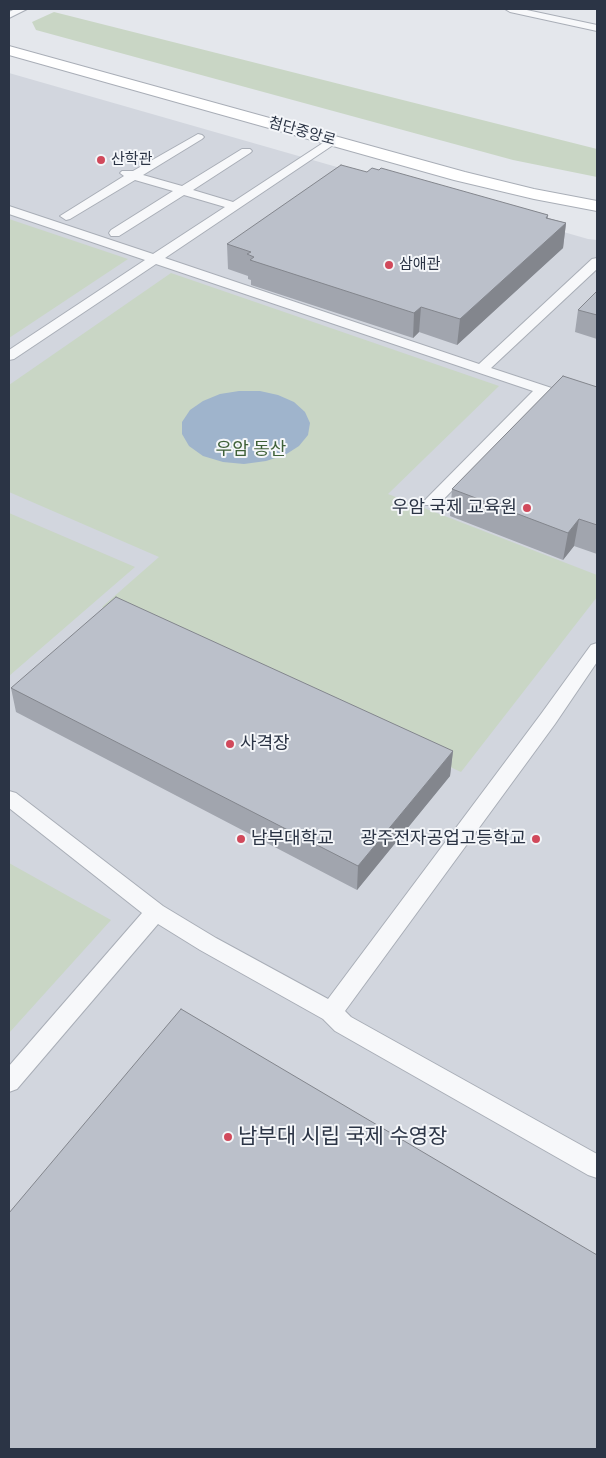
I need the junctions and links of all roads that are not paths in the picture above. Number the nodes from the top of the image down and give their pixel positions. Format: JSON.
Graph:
{"nodes":[{"id":1,"x":22,"y":9,"type":"edge"},
{"id":2,"x":510,"y":9,"type":"edge"},
{"id":3,"x":9,"y":15,"type":"edge"},
{"id":4,"x":597,"y":28,"type":"edge"},
{"id":5,"x":9,"y":50,"type":"edge"},
{"id":6,"x":198,"y":137,"type":"dead end"},
{"id":7,"x":333,"y":141,"type":"junction"},
{"id":8,"x":246,"y":151,"type":"dead end"},
{"id":9,"x":118,"y":170,"type":"dead end"},
{"id":10,"x":134,"y":175,"type":"junction"},
{"id":11,"x":183,"y":190,"type":"junction"},
{"id":12,"x":234,"y":206,"type":"junction"},
{"id":13,"x":597,"y":206,"type":"edge"},
{"id":14,"x":9,"y":210,"type":"edge"},
{"id":15,"x":66,"y":216,"type":"dead end"},
{"id":16,"x":115,"y":233,"type":"dead end"},
{"id":17,"x":154,"y":259,"type":"junction"},
{"id":18,"x":597,"y":262,"type":"edge"},
{"id":19,"x":9,"y":356,"type":"edge"},
{"id":20,"x":482,"y":369,"type":"junction"},
{"id":21,"x":543,"y":389,"type":"junction"},
{"id":22,"x":597,"y":408,"type":"edge"},
{"id":23,"x":432,"y":502,"type":"dead end"},
{"id":24,"x":597,"y":649,"type":"edge"},
{"id":25,"x":9,"y":798,"type":"edge"},
{"id":26,"x":156,"y":912,"type":"junction"},
{"id":27,"x":331,"y":1012,"type":"junction"},
{"id":28,"x":9,"y":1082,"type":"edge"},
{"id":29,"x":597,"y":1167,"type":"edge"}],
"edges":[{"from":1,"to":3,"type":"lane"},
{"from":2,"to":4,"type":"lane"},
{"from":5,"to":7,"type":"street","name":"첨단중앙로"},
{"from":6,"to":10,"type":"lane"},
{"from":7,"to":12,"type":"lane"},
{"from":7,"to":13,"type":"street","name":"첨단중앙로"},
{"from":8,"to":11,"type":"lane"},
{"from":9,"to":10,"type":"lane"},
{"from":10,"to":11,"type":"lane"},
{"from":10,"to":15,"type":"lane"},
{"from":11,"to":12,"type":"lane"},
{"from":11,"to":16,"type":"lane"},
{"from":12,"to":17,"type":"lane"},
{"from":14,"to":17,"type":"lane"},
{"from":17,"to":19,"type":"lane"},
{"from":17,"to":20,"type":"lane"},
{"from":18,"to":20,"type":"lane"},
{"from":20,"to":21,"type":"lane"},
{"from":21,"to":22,"type":"lane"},
{"from":21,"to":23,"type":"lane"},
{"from":24,"to":27,"type":"lane"},
{"from":25,"to":26,"type":"lane"},
{"from":26,"to":27,"type":"lane"},
{"from":26,"to":28,"type":"lane"},
{"from":27,"to":29,"type":"lane"}]}
